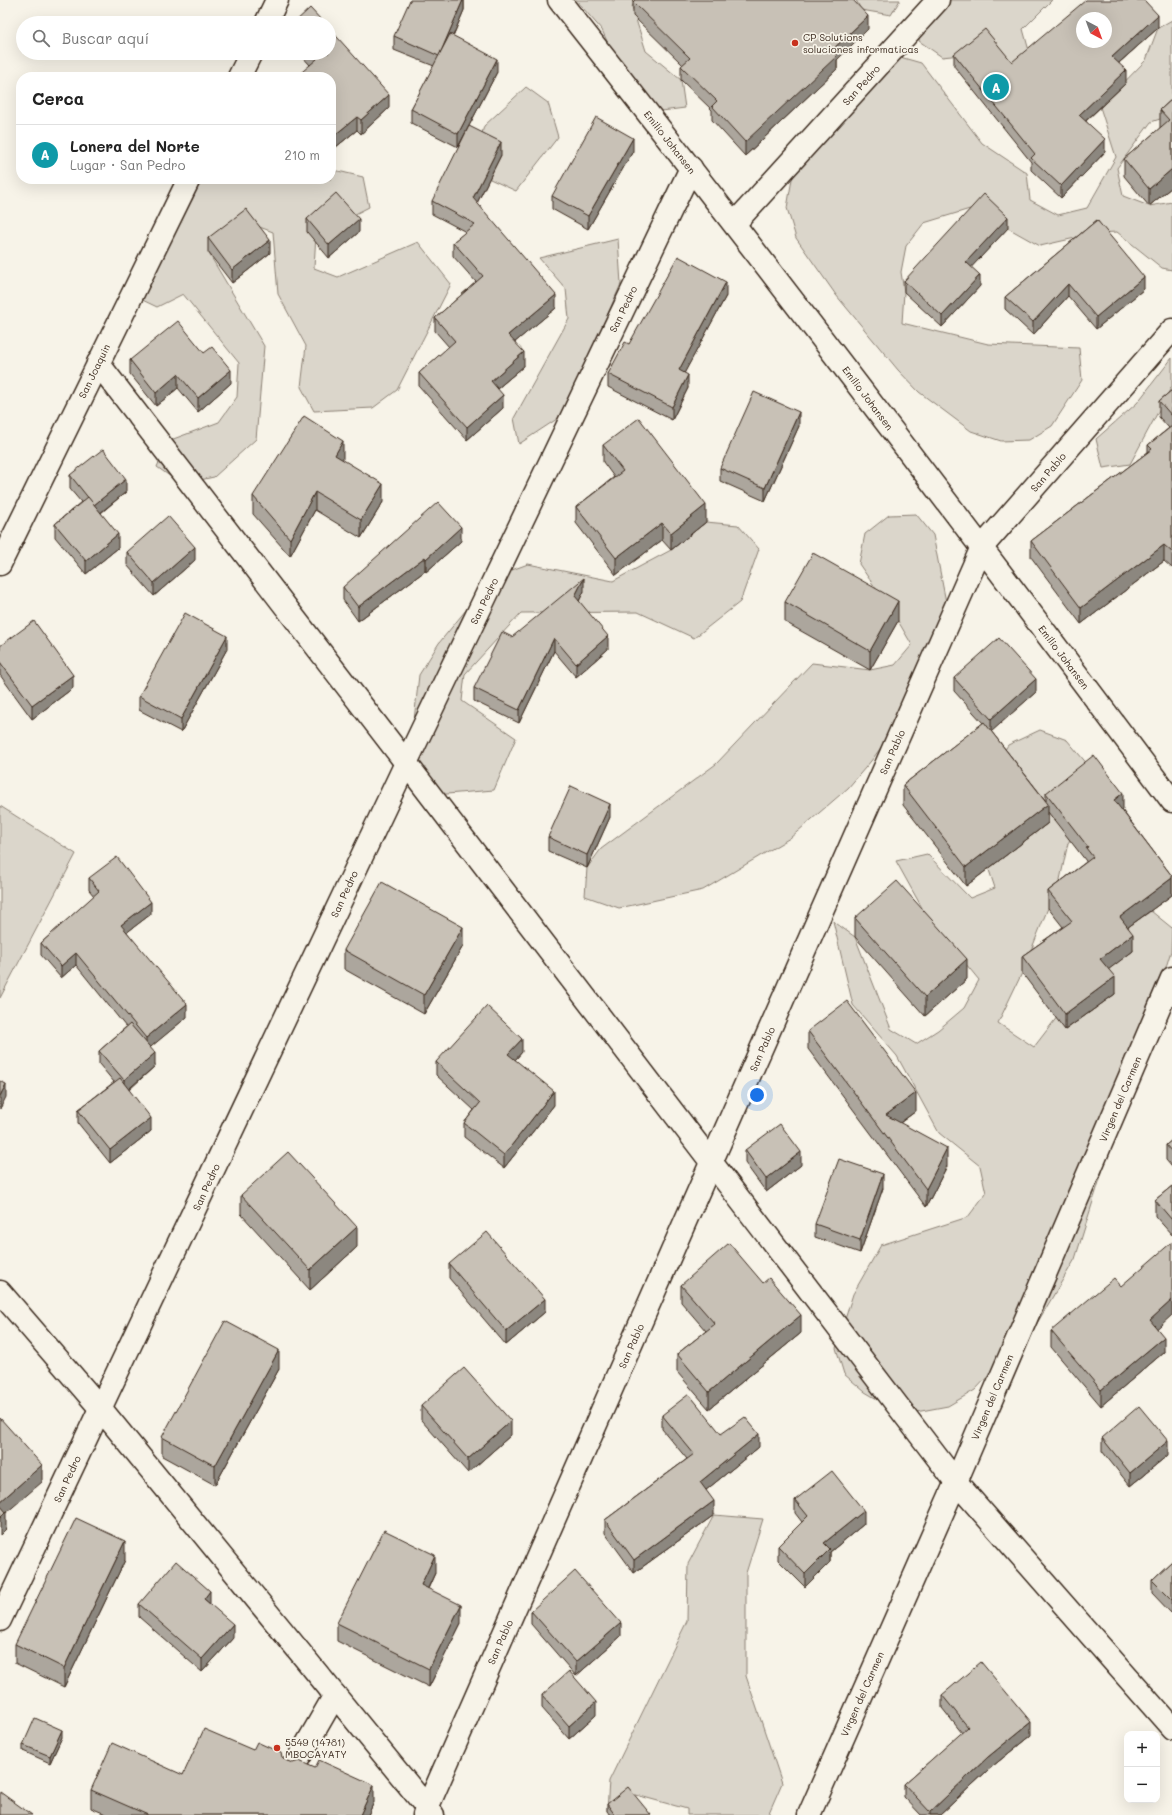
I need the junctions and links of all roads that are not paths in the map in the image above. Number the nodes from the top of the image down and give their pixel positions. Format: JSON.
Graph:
{"nodes":[{"id":1,"x":277,"y":0,"type":"edge"},
{"id":2,"x":559,"y":0,"type":"edge"},
{"id":3,"x":938,"y":0,"type":"edge"},
{"id":4,"x":269,"y":16,"type":"edge"},
{"id":5,"x":248,"y":60,"type":"edge"},
{"id":6,"x":242,"y":72,"type":"edge"},
{"id":7,"x":691,"y":168,"type":"junction"},
{"id":8,"x":187,"y":184,"type":"edge"},
{"id":9,"x":735,"y":223,"type":"junction"},
{"id":10,"x":1172,"y":330,"type":"edge"},
{"id":11,"x":98,"y":363,"type":"junction"},
{"id":12,"x":982,"y":547,"type":"junction"},
{"id":13,"x":0,"y":564,"type":"edge"},
{"id":14,"x":406,"y":763,"type":"junction"},
{"id":15,"x":1172,"y":801,"type":"edge"},
{"id":16,"x":1172,"y":978,"type":"edge"},
{"id":17,"x":712,"y":1162,"type":"junction"},
{"id":18,"x":0,"y":1292,"type":"edge"},
{"id":19,"x":101,"y":1409,"type":"junction"},
{"id":20,"x":956,"y":1482,"type":"junction"},
{"id":21,"x":0,"y":1620,"type":"edge"},
{"id":22,"x":334,"y":1695,"type":"junction"},
{"id":23,"x":1169,"y":1718,"type":"edge"},
{"id":24,"x":293,"y":1768,"type":"edge"},
{"id":25,"x":428,"y":1812,"type":"edge"},
{"id":26,"x":809,"y":1815,"type":"edge"}],
"edges":[{"from":1,"to":4,"type":"street"},
{"from":2,"to":7,"type":"street","name":"Emilio Johansen"},
{"from":3,"to":9,"type":"street","name":"San Pedro"},
{"from":5,"to":6,"type":"street"},
{"from":7,"to":9,"type":"street","name":"Emilio Johansen"},
{"from":7,"to":14,"type":"street","name":"San Pedro"},
{"from":8,"to":11,"type":"street","name":"San Joaquin"},
{"from":9,"to":12,"type":"street","name":"Emilio Johansen"},
{"from":10,"to":12,"type":"street","name":"San Pablo"},
{"from":11,"to":13,"type":"street","name":"San Joaquin"},
{"from":11,"to":14,"type":"street"},
{"from":12,"to":15,"type":"street","name":"Emilio Johansen"},
{"from":12,"to":17,"type":"street","name":"San Pablo"},
{"from":14,"to":17,"type":"street"},
{"from":14,"to":19,"type":"street","name":"San Pedro"},
{"from":16,"to":20,"type":"street","name":"Virgen del Carmen"},
{"from":17,"to":20,"type":"street"},
{"from":17,"to":25,"type":"street","name":"San Pablo"},
{"from":18,"to":19,"type":"street"},
{"from":19,"to":21,"type":"street","name":"San Pedro"},
{"from":19,"to":22,"type":"street"},
{"from":20,"to":23,"type":"street"},
{"from":20,"to":26,"type":"street","name":"Virgen del Carmen"},
{"from":22,"to":24,"type":"street"},
{"from":22,"to":25,"type":"street"}]}
